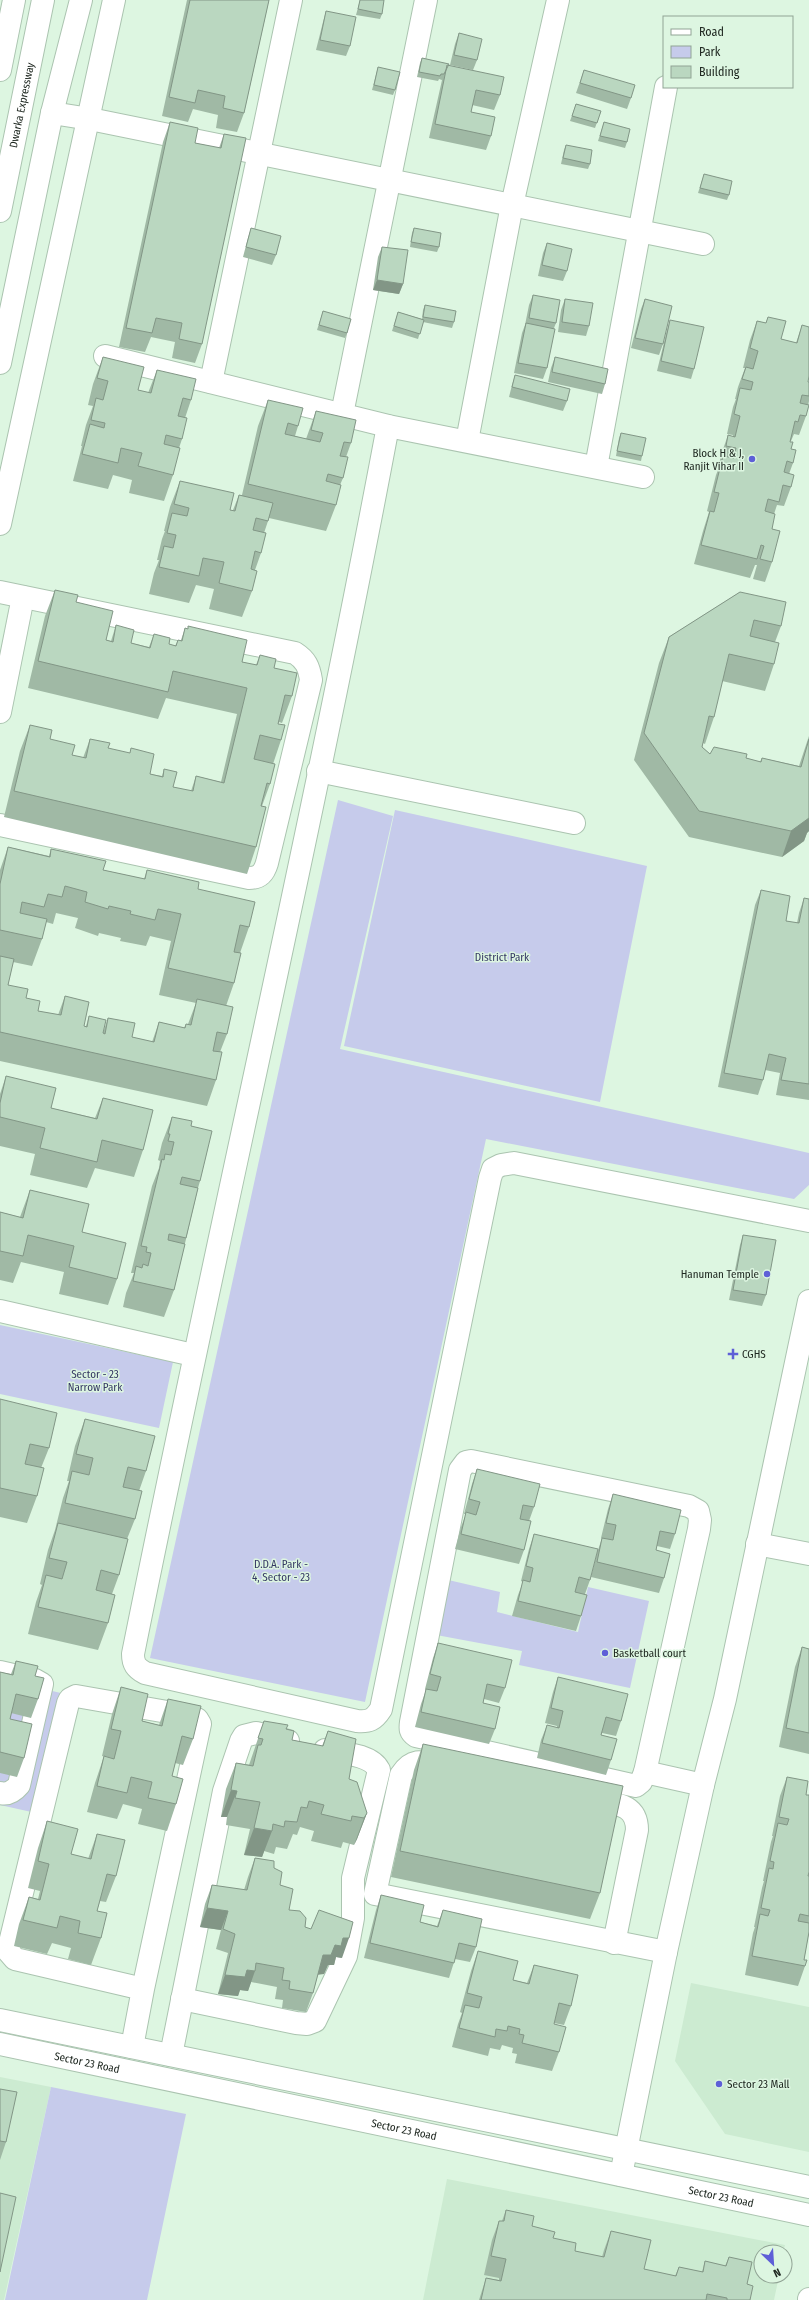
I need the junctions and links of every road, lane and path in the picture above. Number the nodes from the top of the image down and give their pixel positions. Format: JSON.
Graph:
{"nodes":[{"id":1,"x":14,"y":0,"type":"edge"},
{"id":2,"x":43,"y":0,"type":"edge"},
{"id":3,"x":81,"y":0,"type":"edge"},
{"id":4,"x":114,"y":0,"type":"edge"},
{"id":5,"x":291,"y":0,"type":"edge"},
{"id":6,"x":426,"y":0,"type":"edge"},
{"id":7,"x":558,"y":0,"type":"edge"},
{"id":8,"x":0,"y":70,"type":"edge"},
{"id":9,"x":666,"y":88,"type":"edge"},
{"id":10,"x":52,"y":114,"type":"junction"},
{"id":11,"x":90,"y":119,"type":"junction"},
{"id":12,"x":259,"y":153,"type":"junction"},
{"id":13,"x":388,"y":180,"type":"junction"},
{"id":14,"x":512,"y":205,"type":"junction"},
{"id":15,"x":0,"y":211,"type":"edge"},
{"id":16,"x":639,"y":231,"type":"junction"},
{"id":17,"x":703,"y":244,"type":"dead end"},
{"id":18,"x":105,"y":356,"type":"edge"},
{"id":19,"x":0,"y":363,"type":"edge"},
{"id":20,"x":211,"y":382,"type":"junction"},
{"id":21,"x":342,"y":414,"type":"junction"},
{"id":22,"x":388,"y":426,"type":"junction"},
{"id":23,"x":467,"y":441,"type":"junction"},
{"id":24,"x":596,"y":467,"type":"junction"},
{"id":25,"x":643,"y":477,"type":"dead end"},
{"id":26,"x":0,"y":524,"type":"edge"},
{"id":27,"x":0,"y":592,"type":"edge"},
{"id":28,"x":23,"y":597,"type":"junction"},
{"id":29,"x":0,"y":712,"type":"edge"},
{"id":30,"x":318,"y":772,"type":"junction"},
{"id":31,"x":574,"y":823,"type":"dead end"},
{"id":32,"x":0,"y":825,"type":"edge"},
{"id":33,"x":809,"y":1221,"type":"edge"},
{"id":34,"x":809,"y":1301,"type":"edge"},
{"id":35,"x":0,"y":1311,"type":"edge"},
{"id":36,"x":193,"y":1355,"type":"junction"},
{"id":37,"x":758,"y":1544,"type":"junction"},
{"id":38,"x":809,"y":1554,"type":"edge"},
{"id":39,"x":0,"y":1672,"type":"edge"},
{"id":40,"x":464,"y":1772,"type":"edge"},
{"id":41,"x":645,"y":1772,"type":"junction"},
{"id":42,"x":703,"y":1785,"type":"junction"},
{"id":43,"x":0,"y":1793,"type":"edge"},
{"id":44,"x":570,"y":1795,"type":"edge"},
{"id":45,"x":614,"y":1943,"type":"junction"},
{"id":46,"x":666,"y":1952,"type":"junction"},
{"id":47,"x":143,"y":1989,"type":"junction"},
{"id":48,"x":182,"y":1999,"type":"junction"},
{"id":49,"x":0,"y":2020,"type":"edge"},
{"id":50,"x":0,"y":2044,"type":"edge"},
{"id":51,"x":132,"y":2047,"type":"junction"},
{"id":52,"x":171,"y":2055,"type":"junction"},
{"id":53,"x":626,"y":2150,"type":"junction"},
{"id":54,"x":621,"y":2175,"type":"junction"},
{"id":55,"x":809,"y":2187,"type":"edge"},
{"id":56,"x":809,"y":2215,"type":"edge"}],
"edges":[{"from":1,"to":8,"type":"main road"},
{"from":2,"to":15,"type":"main road","name":"Dwarka Expressway"},
{"from":3,"to":10,"type":"main road"},
{"from":4,"to":11,"type":"main road"},
{"from":5,"to":12,"type":"main road"},
{"from":6,"to":13,"type":"main road"},
{"from":7,"to":14,"type":"main road"},
{"from":9,"to":16,"type":"main road"},
{"from":10,"to":11,"type":"main road"},
{"from":10,"to":19,"type":"main road"},
{"from":11,"to":12,"type":"main road"},
{"from":11,"to":26,"type":"main road"},
{"from":12,"to":13,"type":"main road"},
{"from":12,"to":20,"type":"main road"},
{"from":13,"to":14,"type":"main road"},
{"from":13,"to":21,"type":"main road"},
{"from":14,"to":16,"type":"main road"},
{"from":14,"to":23,"type":"main road"},
{"from":16,"to":17,"type":"main road"},
{"from":16,"to":24,"type":"main road"},
{"from":18,"to":20,"type":"main road"},
{"from":20,"to":21,"type":"main road"},
{"from":21,"to":22,"type":"main road"},
{"from":22,"to":23,"type":"main road"},
{"from":22,"to":30,"type":"main road"},
{"from":23,"to":24,"type":"main road"},
{"from":24,"to":25,"type":"main road"},
{"from":27,"to":28,"type":"main road"},
{"from":28,"to":29,"type":"main road"},
{"from":28,"to":32,"type":"main road"},
{"from":30,"to":31,"type":"main road"},
{"from":30,"to":36,"type":"main road"},
{"from":33,"to":36,"type":"main road"},
{"from":34,"to":37,"type":"main road"},
{"from":35,"to":36,"type":"main road"},
{"from":37,"to":38,"type":"main road"},
{"from":37,"to":42,"type":"main road"},
{"from":39,"to":43,"type":"main road"},
{"from":40,"to":45,"type":"main road"},
{"from":41,"to":41,"type":"main road"},
{"from":41,"to":42,"type":"main road"},
{"from":42,"to":46,"type":"main road"},
{"from":44,"to":45,"type":"main road"},
{"from":45,"to":46,"type":"main road"},
{"from":46,"to":53,"type":"main road"},
{"from":47,"to":47,"type":"main road"},
{"from":47,"to":51,"type":"main road"},
{"from":48,"to":48,"type":"main road"},
{"from":48,"to":52,"type":"main road"},
{"from":49,"to":51,"type":"main road"},
{"from":50,"to":54,"type":"main road","name":"Sector 23 Road"},
{"from":51,"to":52,"type":"main road"},
{"from":52,"to":53,"type":"main road"},
{"from":53,"to":54,"type":"main road"},
{"from":53,"to":55,"type":"main road"},
{"from":54,"to":56,"type":"main road","name":"Sector 23 Road"}]}
